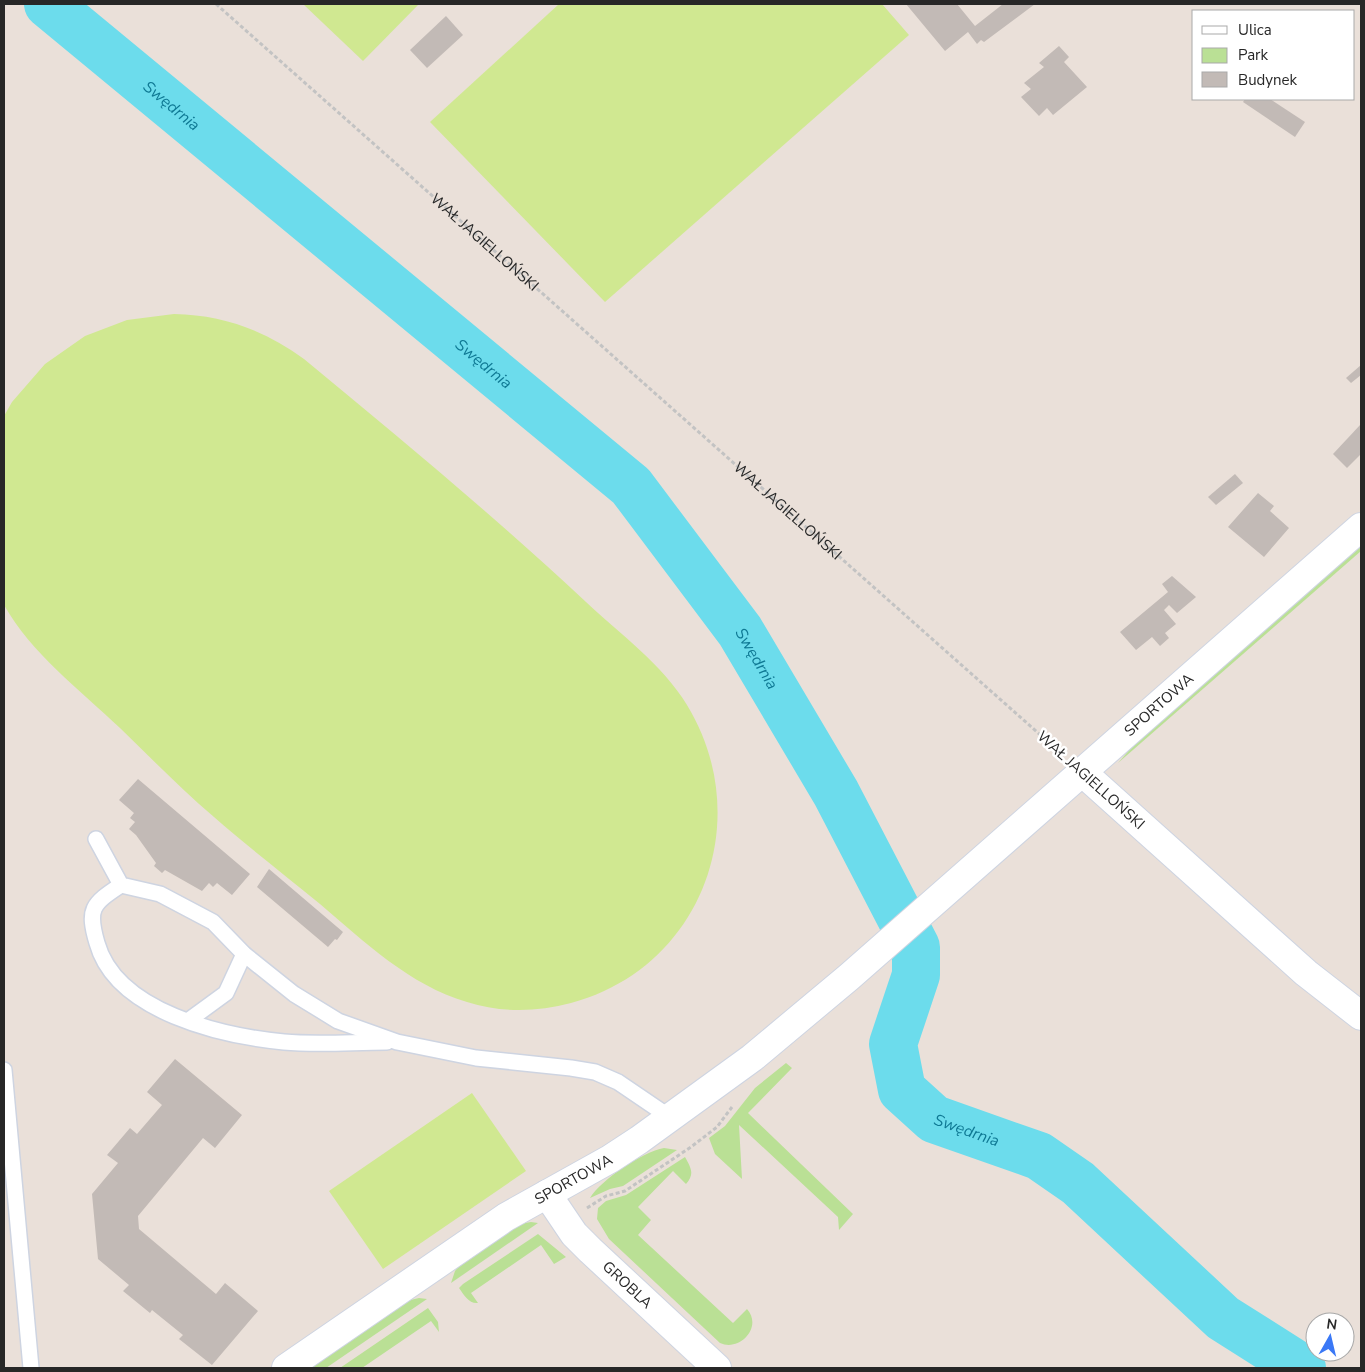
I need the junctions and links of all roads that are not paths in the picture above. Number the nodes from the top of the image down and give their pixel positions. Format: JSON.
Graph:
{"nodes":[{"id":1,"x":1361,"y":527,"type":"edge"},
{"id":2,"x":1082,"y":772,"type":"junction"},
{"id":3,"x":96,"y":839,"type":"dead end"},
{"id":4,"x":121,"y":885,"type":"junction"},
{"id":5,"x":244,"y":954,"type":"junction"},
{"id":6,"x":1361,"y":1016,"type":"edge"},
{"id":7,"x":189,"y":1020,"type":"junction"},
{"id":8,"x":397,"y":1042,"type":"junction"},
{"id":9,"x":4,"y":1070,"type":"edge"},
{"id":10,"x":671,"y":1118,"type":"junction"},
{"id":11,"x":547,"y":1194,"type":"junction"},
{"id":12,"x":31,"y":1368,"type":"edge"},
{"id":13,"x":286,"y":1368,"type":"edge"},
{"id":14,"x":717,"y":1368,"type":"edge"}],
"edges":[{"from":1,"to":2,"type":"street","name":"SPORTOWA"},
{"from":2,"to":6,"type":"street","name":"WAŁ JAGIELLOŃSKI"},
{"from":2,"to":10,"type":"street","name":"SPORTOWA"},
{"from":3,"to":4,"type":"lane"},
{"from":4,"to":5,"type":"lane"},
{"from":4,"to":7,"type":"lane"},
{"from":5,"to":7,"type":"lane"},
{"from":5,"to":8,"type":"lane"},
{"from":7,"to":8,"type":"lane"},
{"from":8,"to":10,"type":"lane"},
{"from":9,"to":12,"type":"lane"},
{"from":10,"to":11,"type":"street","name":"SPORTOWA"},
{"from":11,"to":13,"type":"street","name":"SPORTOWA"},
{"from":11,"to":14,"type":"street","name":"GROBLA"}]}
